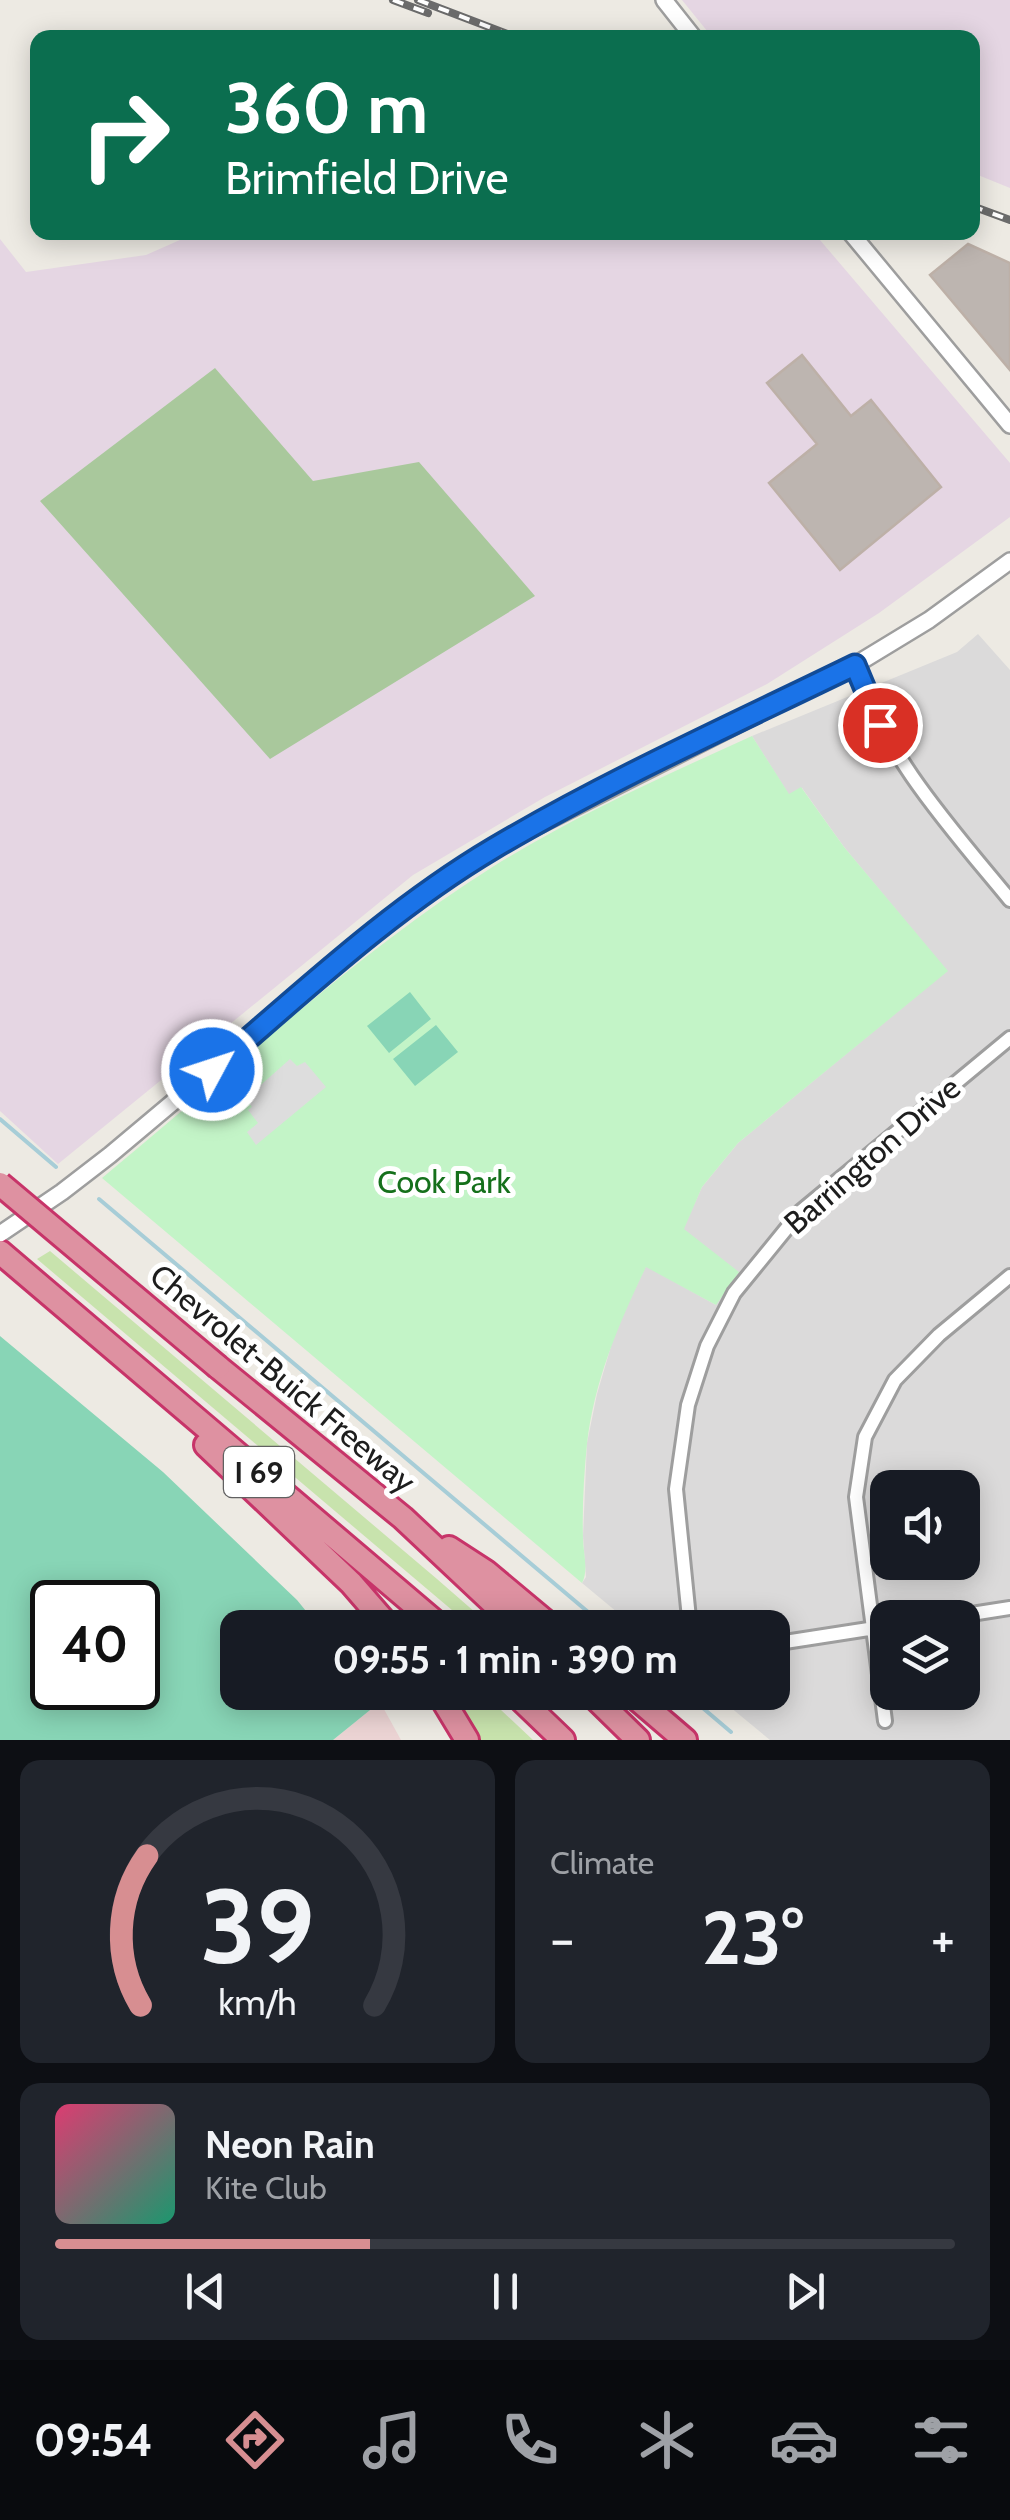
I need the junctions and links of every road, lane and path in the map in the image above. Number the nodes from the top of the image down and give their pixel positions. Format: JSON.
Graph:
{"nodes":[{"id":1,"x":664,"y":0,"type":"edge"},
{"id":2,"x":688,"y":30,"type":"edge"},
{"id":3,"x":857,"y":240,"type":"edge"},
{"id":4,"x":1010,"y":425,"type":"edge"},
{"id":5,"x":1010,"y":561,"type":"edge"},
{"id":6,"x":855,"y":665,"type":"junction"},
{"id":7,"x":1010,"y":900,"type":"edge"},
{"id":8,"x":1010,"y":1038,"type":"edge"},
{"id":9,"x":0,"y":1184,"type":"edge"},
{"id":10,"x":0,"y":1234,"type":"edge"},
{"id":11,"x":0,"y":1252,"type":"edge"},
{"id":12,"x":1010,"y":1276,"type":"edge"},
{"id":13,"x":75,"y":1317,"type":"junction"},
{"id":14,"x":403,"y":1518,"type":"junction"},
{"id":15,"x":1010,"y":1608,"type":"edge"},
{"id":16,"x":374,"y":1610,"type":"edge"},
{"id":17,"x":421,"y":1610,"type":"edge"},
{"id":18,"x":501,"y":1610,"type":"edge"},
{"id":19,"x":531,"y":1610,"type":"edge"},
{"id":20,"x":688,"y":1610,"type":"edge"},
{"id":21,"x":870,"y":1612,"type":"edge"},
{"id":22,"x":980,"y":1613,"type":"edge"},
{"id":23,"x":870,"y":1629,"type":"edge"},
{"id":24,"x":790,"y":1641,"type":"edge"},
{"id":25,"x":448,"y":1710,"type":"edge"},
{"id":26,"x":532,"y":1710,"type":"edge"},
{"id":27,"x":607,"y":1710,"type":"edge"},
{"id":28,"x":649,"y":1710,"type":"edge"},
{"id":29,"x":883,"y":1710,"type":"edge"},
{"id":30,"x":885,"y":1721,"type":"dead end"},
{"id":31,"x":466,"y":1740,"type":"edge"},
{"id":32,"x":563,"y":1740,"type":"edge"},
{"id":33,"x":638,"y":1740,"type":"edge"},
{"id":34,"x":684,"y":1740,"type":"edge"}],
"edges":[{"from":1,"to":2,"type":"street"},
{"from":3,"to":4,"type":"street"},
{"from":5,"to":6,"type":"street"},
{"from":6,"to":7,"type":"street"},
{"from":6,"to":10,"type":"street"},
{"from":8,"to":20,"type":"street","name":"Barrington Drive"},
{"from":9,"to":14,"type":"highway","name":"Chevrolet-Buick Freeway","number":"I 69","bridge":true},
{"from":11,"to":13,"type":"highway","number":"I 69"},
{"from":12,"to":21,"type":"street"},
{"from":13,"to":16,"type":"highway"},
{"from":13,"to":17,"type":"highway","number":"I 69"},
{"from":14,"to":18,"type":"highway","name":"Chevrolet-Buick Freeway","number":"I 69"},
{"from":14,"to":19,"type":"highway"},
{"from":15,"to":22,"type":"street"},
{"from":23,"to":24,"type":"street"},
{"from":25,"to":31,"type":"highway"},
{"from":26,"to":32,"type":"highway"},
{"from":27,"to":33,"type":"highway"},
{"from":28,"to":34,"type":"highway"},
{"from":29,"to":30,"type":"street"}]}
